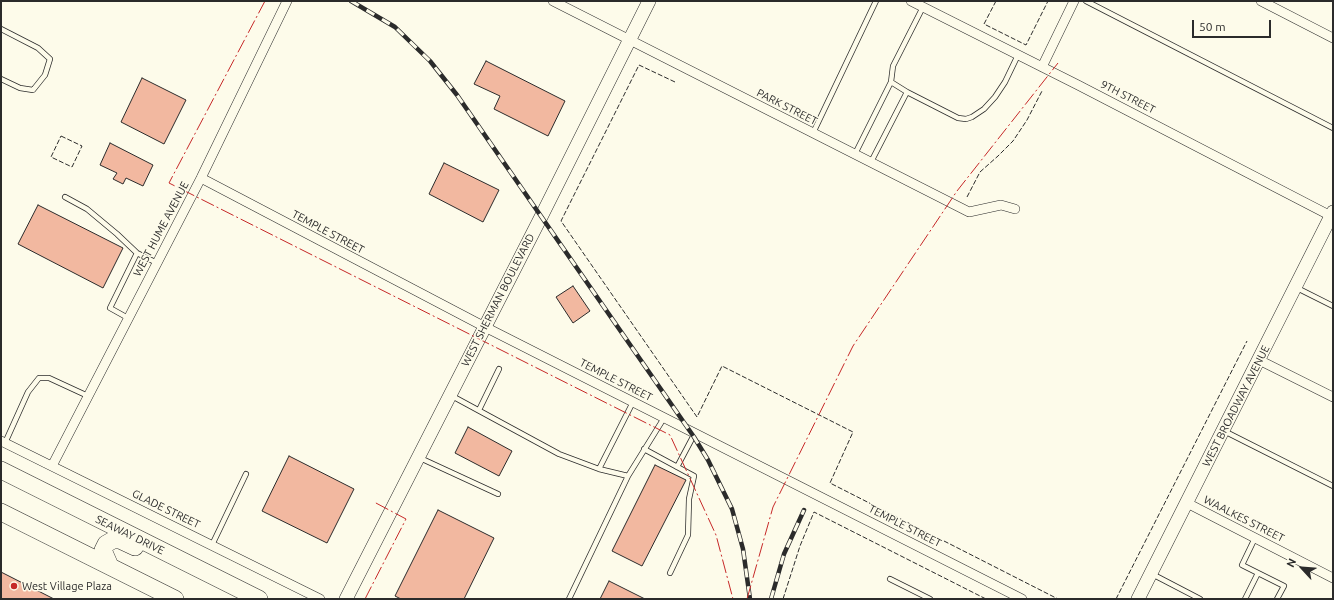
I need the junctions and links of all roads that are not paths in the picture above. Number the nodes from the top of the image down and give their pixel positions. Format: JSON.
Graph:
{"nodes":[{"id":1,"x":288,"y":1,"type":"edge"},
{"id":2,"x":553,"y":1,"type":"edge"},
{"id":3,"x":649,"y":1,"type":"edge"},
{"id":4,"x":876,"y":1,"type":"edge"},
{"id":5,"x":911,"y":1,"type":"edge"},
{"id":6,"x":1074,"y":1,"type":"edge"},
{"id":7,"x":1086,"y":1,"type":"edge"},
{"id":8,"x":1261,"y":1,"type":"edge"},
{"id":9,"x":923,"y":7,"type":"junction"},
{"id":10,"x":1,"y":28,"type":"edge"},
{"id":11,"x":1333,"y":38,"type":"edge"},
{"id":12,"x":630,"y":40,"type":"junction"},
{"id":13,"x":1018,"y":55,"type":"junction"},
{"id":14,"x":1042,"y":67,"type":"junction"},
{"id":15,"x":1,"y":79,"type":"edge"},
{"id":16,"x":891,"y":82,"type":"junction"},
{"id":17,"x":906,"y":92,"type":"junction"},
{"id":18,"x":1333,"y":128,"type":"edge"},
{"id":19,"x":813,"y":133,"type":"junction"},
{"id":20,"x":855,"y":154,"type":"junction"},
{"id":21,"x":871,"y":162,"type":"junction"},
{"id":22,"x":201,"y":178,"type":"junction"},
{"id":23,"x":65,"y":197,"type":"dead end"},
{"id":24,"x":1015,"y":209,"type":"dead end"},
{"id":25,"x":1332,"y":215,"type":"edge"},
{"id":26,"x":137,"y":253,"type":"junction"},
{"id":27,"x":157,"y":263,"type":"junction"},
{"id":28,"x":1295,"y":287,"type":"junction"},
{"id":29,"x":1333,"y":306,"type":"edge"},
{"id":30,"x":128,"y":318,"type":"junction"},
{"id":31,"x":484,"y":328,"type":"junction"},
{"id":32,"x":1259,"y":360,"type":"junction"},
{"id":33,"x":499,"y":369,"type":"dead end"},
{"id":34,"x":450,"y":395,"type":"junction"},
{"id":35,"x":88,"y":396,"type":"junction"},
{"id":36,"x":1333,"y":397,"type":"edge"},
{"id":37,"x":633,"y":402,"type":"junction"},
{"id":38,"x":479,"y":410,"type":"junction"},
{"id":39,"x":664,"y":418,"type":"junction"},
{"id":40,"x":1223,"y":431,"type":"junction"},
{"id":41,"x":695,"y":434,"type":"junction"},
{"id":42,"x":3,"y":442,"type":"edge"},
{"id":43,"x":644,"y":449,"type":"junction"},
{"id":44,"x":419,"y":458,"type":"junction"},
{"id":45,"x":52,"y":466,"type":"junction"},
{"id":46,"x":677,"y":466,"type":"junction"},
{"id":47,"x":599,"y":469,"type":"junction"},
{"id":48,"x":1,"y":470,"type":"edge"},
{"id":49,"x":246,"y":474,"type":"dead end"},
{"id":50,"x":628,"y":476,"type":"junction"},
{"id":51,"x":1333,"y":486,"type":"edge"},
{"id":52,"x":498,"y":494,"type":"dead end"},
{"id":53,"x":1187,"y":503,"type":"junction"},
{"id":54,"x":1,"y":512,"type":"edge"},
{"id":55,"x":1255,"y":538,"type":"junction"},
{"id":56,"x":212,"y":545,"type":"junction"},
{"id":57,"x":110,"y":566,"type":"junction"},
{"id":58,"x":670,"y":573,"type":"dead end"},
{"id":59,"x":1258,"y":573,"type":"junction"},
{"id":60,"x":1152,"y":574,"type":"junction"},
{"id":61,"x":1333,"y":578,"type":"edge"},
{"id":62,"x":890,"y":579,"type":"dead end"},
{"id":63,"x":176,"y":599,"type":"edge"},
{"id":64,"x":240,"y":599,"type":"edge"},
{"id":65,"x":259,"y":599,"type":"edge"},
{"id":66,"x":320,"y":599,"type":"edge"},
{"id":67,"x":346,"y":599,"type":"edge"},
{"id":68,"x":568,"y":599,"type":"edge"},
{"id":69,"x":930,"y":599,"type":"edge"},
{"id":70,"x":1022,"y":599,"type":"edge"},
{"id":71,"x":1138,"y":599,"type":"edge"},
{"id":72,"x":1200,"y":599,"type":"edge"},
{"id":73,"x":1245,"y":599,"type":"edge"},
{"id":74,"x":1277,"y":599,"type":"edge"}],
"edges":[{"from":1,"to":22,"type":"street","name":"WEST HUME AVENUE"},
{"from":2,"to":12,"type":"street","name":"PARK STREET"},
{"from":3,"to":12,"type":"main road","name":"WEST SHERMAN BOULEVARD"},
{"from":4,"to":19,"type":"lane"},
{"from":5,"to":9,"type":"street","name":"9TH STREET"},
{"from":6,"to":14,"type":"street"},
{"from":7,"to":18,"type":"lane"},
{"from":8,"to":11,"type":"street"},
{"from":9,"to":13,"type":"street","name":"9TH STREET"},
{"from":9,"to":16,"type":"lane"},
{"from":10,"to":15,"type":"lane"},
{"from":12,"to":19,"type":"street","name":"PARK STREET"},
{"from":12,"to":31,"type":"main road","name":"WEST SHERMAN BOULEVARD"},
{"from":13,"to":14,"type":"street","name":"9TH STREET"},
{"from":13,"to":17,"type":"lane"},
{"from":14,"to":25,"type":"street","name":"9TH STREET"},
{"from":16,"to":17,"type":"lane"},
{"from":16,"to":20,"type":"lane"},
{"from":17,"to":21,"type":"lane"},
{"from":19,"to":20,"type":"street","name":"PARK STREET"},
{"from":20,"to":21,"type":"street","name":"PARK STREET"},
{"from":21,"to":24,"type":"street","name":"PARK STREET"},
{"from":22,"to":27,"type":"street","name":"WEST HUME AVENUE"},
{"from":22,"to":31,"type":"street","name":"TEMPLE STREET"},
{"from":23,"to":26,"type":"lane"},
{"from":25,"to":28,"type":"main road","name":"WEST BROADWAY AVENUE"},
{"from":26,"to":27,"type":"lane"},
{"from":26,"to":30,"type":"lane"},
{"from":27,"to":30,"type":"street","name":"WEST HUME AVENUE"},
{"from":28,"to":29,"type":"lane"},
{"from":28,"to":32,"type":"main road","name":"WEST BROADWAY AVENUE"},
{"from":30,"to":35,"type":"street","name":"WEST HUME AVENUE"},
{"from":31,"to":34,"type":"main road","name":"WEST SHERMAN BOULEVARD"},
{"from":31,"to":37,"type":"street","name":"TEMPLE STREET"},
{"from":32,"to":36,"type":"street"},
{"from":32,"to":40,"type":"main road","name":"WEST BROADWAY AVENUE"},
{"from":33,"to":38,"type":"lane"},
{"from":34,"to":38,"type":"lane"},
{"from":34,"to":44,"type":"main road","name":"WEST SHERMAN BOULEVARD"},
{"from":35,"to":42,"type":"lane"},
{"from":35,"to":45,"type":"street","name":"WEST HUME AVENUE"},
{"from":37,"to":39,"type":"street","name":"TEMPLE STREET"},
{"from":37,"to":47,"type":"lane"},
{"from":38,"to":47,"type":"lane"},
{"from":39,"to":41,"type":"street","name":"TEMPLE STREET"},
{"from":39,"to":43,"type":"lane"},
{"from":40,"to":51,"type":"lane"},
{"from":40,"to":53,"type":"main road","name":"WEST BROADWAY AVENUE"},
{"from":41,"to":46,"type":"lane"},
{"from":41,"to":70,"type":"street","name":"TEMPLE STREET"},
{"from":42,"to":45,"type":"street","name":"GLADE STREET"},
{"from":43,"to":46,"type":"lane"},
{"from":43,"to":50,"type":"lane"},
{"from":44,"to":52,"type":"lane"},
{"from":44,"to":67,"type":"main road","name":"WEST SHERMAN BOULEVARD"},
{"from":45,"to":56,"type":"street","name":"GLADE STREET"},
{"from":46,"to":58,"type":"lane"},
{"from":47,"to":50,"type":"lane"},
{"from":48,"to":65,"type":"highway","name":"SEAWAY DRIVE"},
{"from":49,"to":56,"type":"lane"},
{"from":50,"to":68,"type":"lane"},
{"from":53,"to":55,"type":"street","name":"WAALKES STREET"},
{"from":53,"to":60,"type":"main road","name":"WEST BROADWAY AVENUE"},
{"from":54,"to":57,"type":"highway"},
{"from":55,"to":59,"type":"lane"},
{"from":55,"to":61,"type":"street","name":"WAALKES STREET"},
{"from":56,"to":66,"type":"street","name":"GLADE STREET"},
{"from":57,"to":63,"type":"highway"},
{"from":57,"to":64,"type":"highway"},
{"from":59,"to":73,"type":"lane"},
{"from":59,"to":74,"type":"lane"},
{"from":60,"to":71,"type":"main road","name":"WEST BROADWAY AVENUE"},
{"from":60,"to":72,"type":"lane"},
{"from":62,"to":69,"type":"lane"}]}
